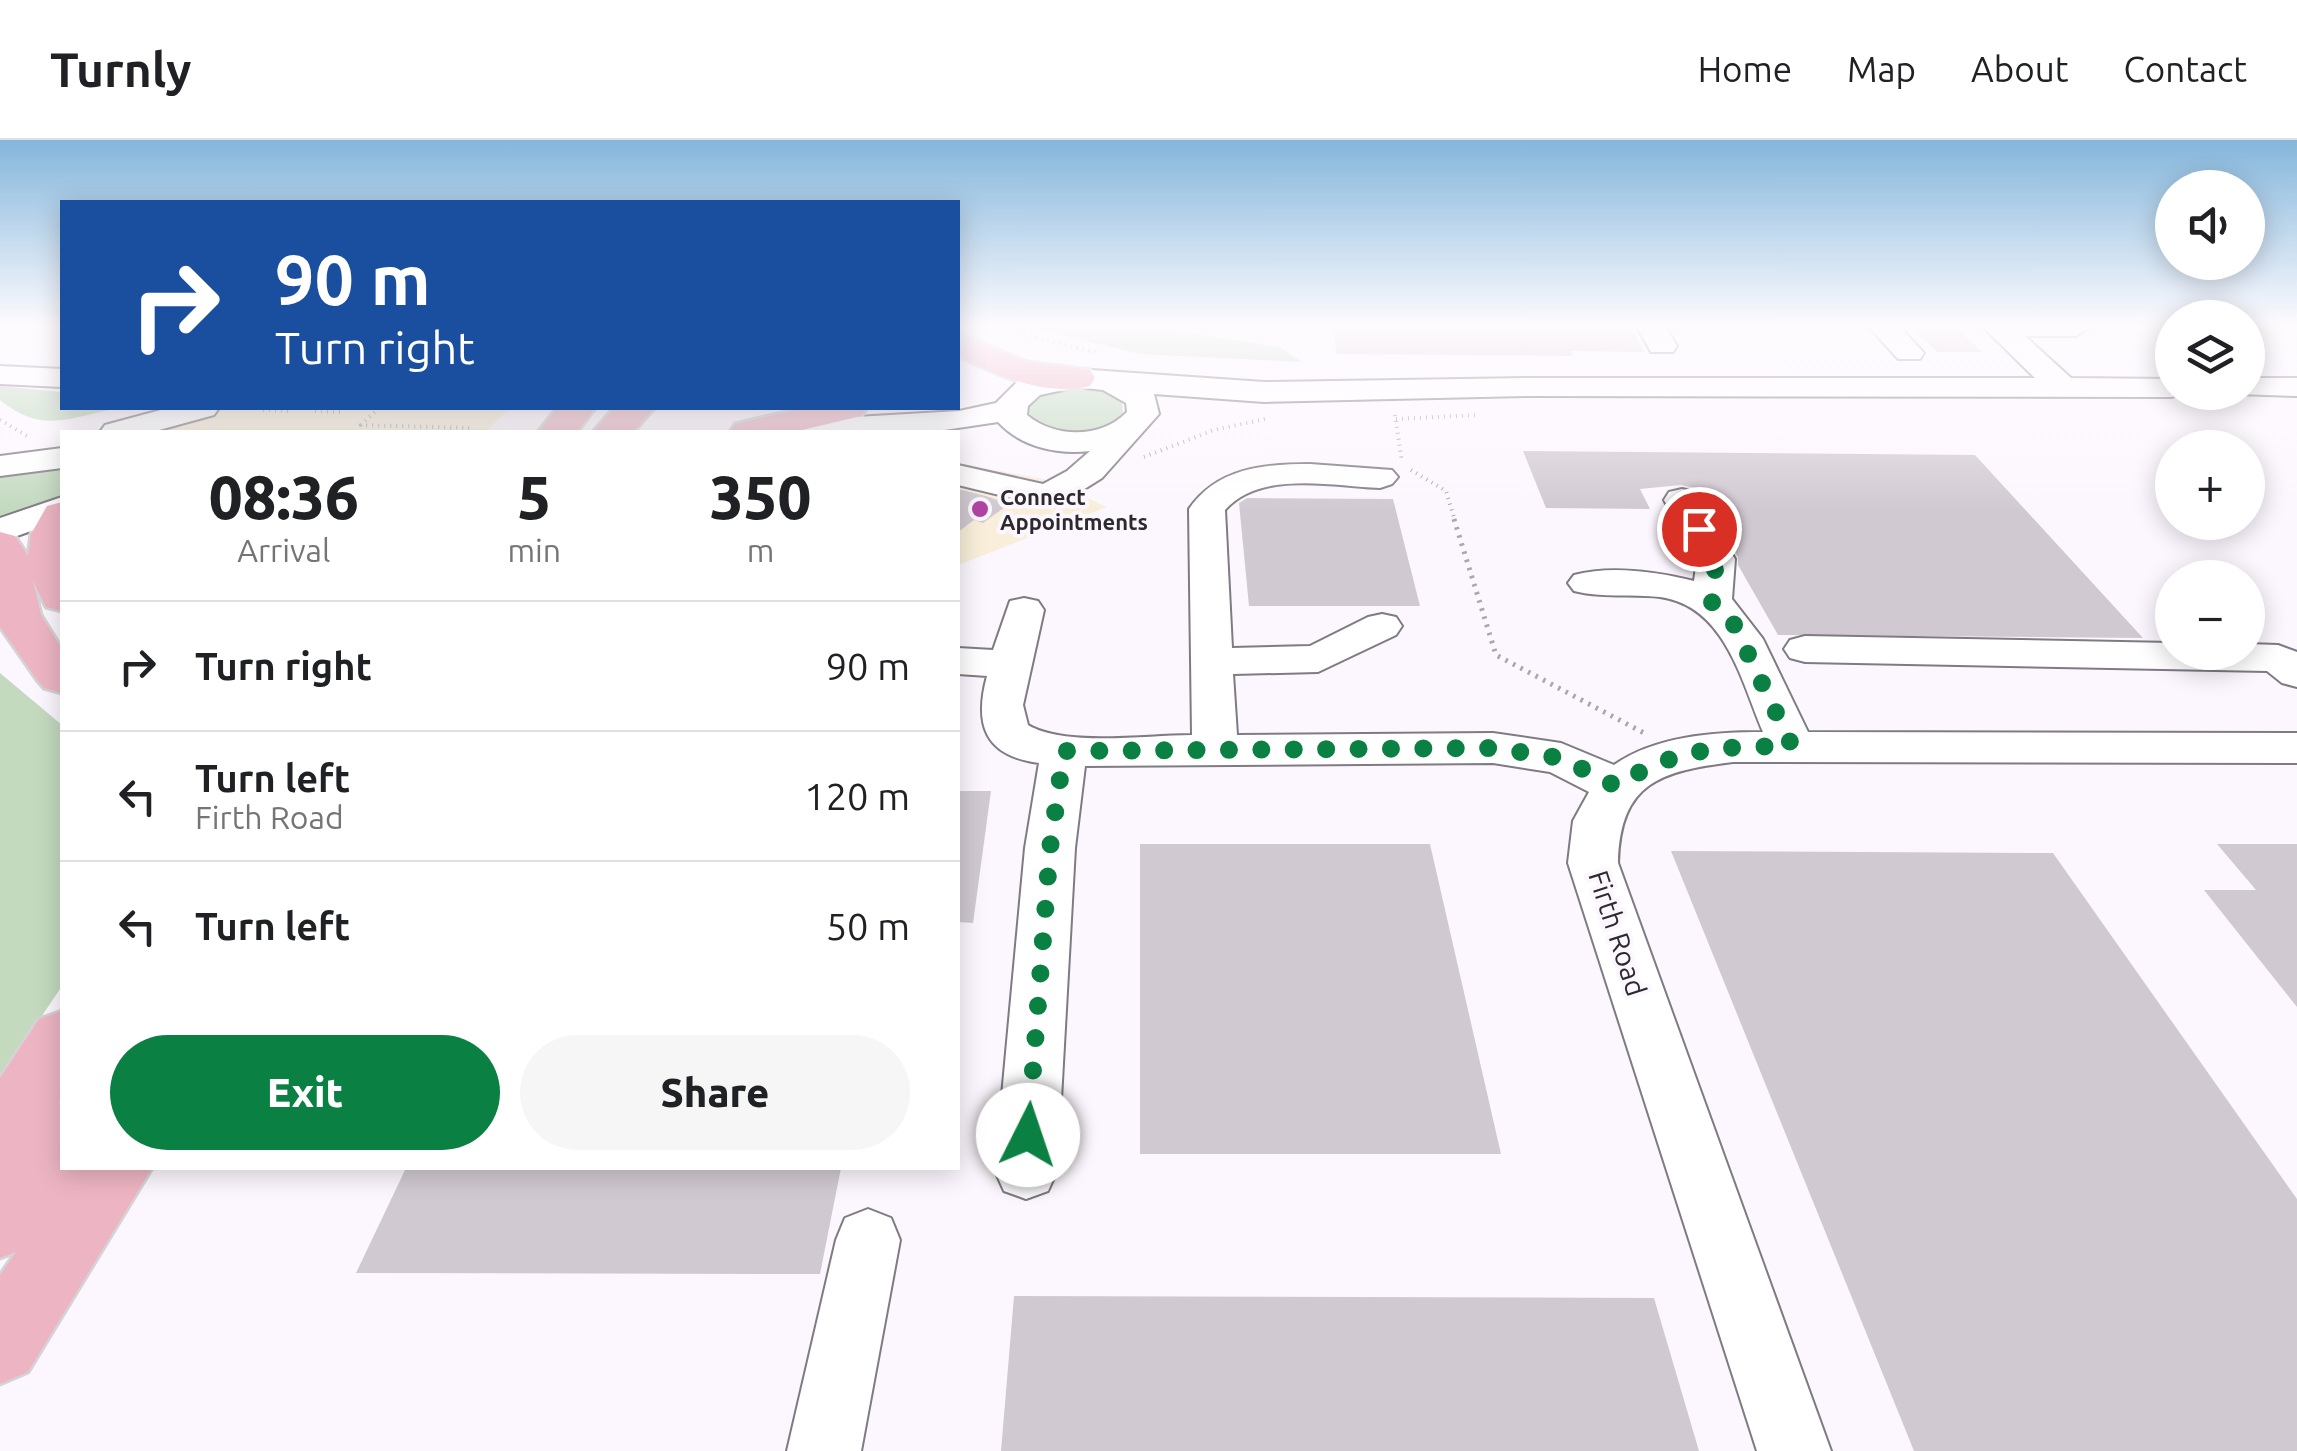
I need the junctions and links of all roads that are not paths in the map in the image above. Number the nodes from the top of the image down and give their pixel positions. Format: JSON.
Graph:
{"nodes":[{"id":1,"x":994,"y":388,"type":"edge"},
{"id":2,"x":1029,"y":388,"type":"edge"},
{"id":3,"x":1121,"y":388,"type":"edge"},
{"id":4,"x":1151,"y":388,"type":"edge"},
{"id":5,"x":1498,"y":388,"type":"edge"},
{"id":6,"x":1268,"y":405,"type":"junction"},
{"id":7,"x":1011,"y":406,"type":"junction"},
{"id":8,"x":196,"y":410,"type":"edge"},
{"id":9,"x":852,"y":417,"type":"edge"},
{"id":10,"x":1133,"y":420,"type":"junction"},
{"id":11,"x":125,"y":430,"type":"edge"},
{"id":12,"x":763,"y":430,"type":"edge"},
{"id":13,"x":781,"y":430,"type":"edge"},
{"id":14,"x":1044,"y":438,"type":"junction"},
{"id":15,"x":28,"y":453,"type":"edge"},
{"id":16,"x":60,"y":458,"type":"edge"},
{"id":17,"x":1084,"y":464,"type":"junction"},
{"id":18,"x":960,"y":475,"type":"edge"},
{"id":19,"x":1380,"y":477,"type":"dead end"},
{"id":20,"x":1682,"y":500,"type":"dead end"},
{"id":21,"x":60,"y":512,"type":"edge"},
{"id":22,"x":60,"y":515,"type":"edge"},
{"id":23,"x":0,"y":531,"type":"edge"},
{"id":24,"x":0,"y":545,"type":"edge"},
{"id":25,"x":1588,"y":583,"type":"dead end"},
{"id":26,"x":60,"y":589,"type":"edge"},
{"id":27,"x":1712,"y":603,"type":"junction"},
{"id":28,"x":1024,"y":610,"type":"dead end"},
{"id":29,"x":1382,"y":626,"type":"dead end"},
{"id":30,"x":1804,"y":649,"type":"dead end"},
{"id":31,"x":1210,"y":661,"type":"junction"},
{"id":32,"x":960,"y":662,"type":"edge"},
{"id":33,"x":1011,"y":664,"type":"junction"},
{"id":34,"x":2297,"y":674,"type":"edge"},
{"id":35,"x":60,"y":676,"type":"edge"},
{"id":36,"x":1792,"y":746,"type":"junction"},
{"id":37,"x":1215,"y":748,"type":"junction"},
{"id":38,"x":2297,"y":748,"type":"edge"},
{"id":39,"x":1064,"y":751,"type":"junction"},
{"id":40,"x":1616,"y":786,"type":"junction"},
{"id":41,"x":60,"y":1041,"type":"edge"},
{"id":42,"x":60,"y":1137,"type":"edge"},
{"id":43,"x":0,"y":1139,"type":"edge"},
{"id":44,"x":115,"y":1170,"type":"edge"},
{"id":45,"x":1026,"y":1171,"type":"dead end"},
{"id":46,"x":0,"y":1222,"type":"edge"},
{"id":47,"x":868,"y":1240,"type":"dead end"},
{"id":48,"x":0,"y":1344,"type":"edge"},
{"id":49,"x":824,"y":1451,"type":"edge"},
{"id":50,"x":1794,"y":1451,"type":"edge"}],
"edges":[{"from":1,"to":7,"type":"main road"},
{"from":2,"to":7,"type":"street"},
{"from":3,"to":10,"type":"street"},
{"from":4,"to":6,"type":"street"},
{"from":5,"to":6,"type":"street"},
{"from":6,"to":10,"type":"street"},
{"from":7,"to":9,"type":"street"},
{"from":7,"to":14,"type":"street"},
{"from":8,"to":11,"type":"street"},
{"from":9,"to":12,"type":"main road"},
{"from":9,"to":13,"type":"street"},
{"from":9,"to":14,"type":"street"},
{"from":10,"to":17,"type":"street"},
{"from":14,"to":17,"type":"street"},
{"from":15,"to":16,"type":"street"},
{"from":17,"to":18,"type":"street"},
{"from":19,"to":31,"type":"street"},
{"from":20,"to":27,"type":"street"},
{"from":21,"to":23,"type":"street"},
{"from":22,"to":26,"type":"main road"},
{"from":24,"to":35,"type":"main road"},
{"from":25,"to":27,"type":"street"},
{"from":27,"to":36,"type":"street"},
{"from":28,"to":33,"type":"street"},
{"from":29,"to":31,"type":"street"},
{"from":30,"to":34,"type":"street"},
{"from":31,"to":37,"type":"street"},
{"from":32,"to":33,"type":"street"},
{"from":33,"to":39,"type":"street"},
{"from":36,"to":38,"type":"street"},
{"from":36,"to":40,"type":"street"},
{"from":37,"to":39,"type":"street"},
{"from":37,"to":40,"type":"street"},
{"from":39,"to":45,"type":"street"},
{"from":40,"to":50,"type":"street","name":"Firth Road"},
{"from":41,"to":43,"type":"main road"},
{"from":42,"to":46,"type":"main road"},
{"from":44,"to":48,"type":"main road"},
{"from":47,"to":49,"type":"street"}]}
